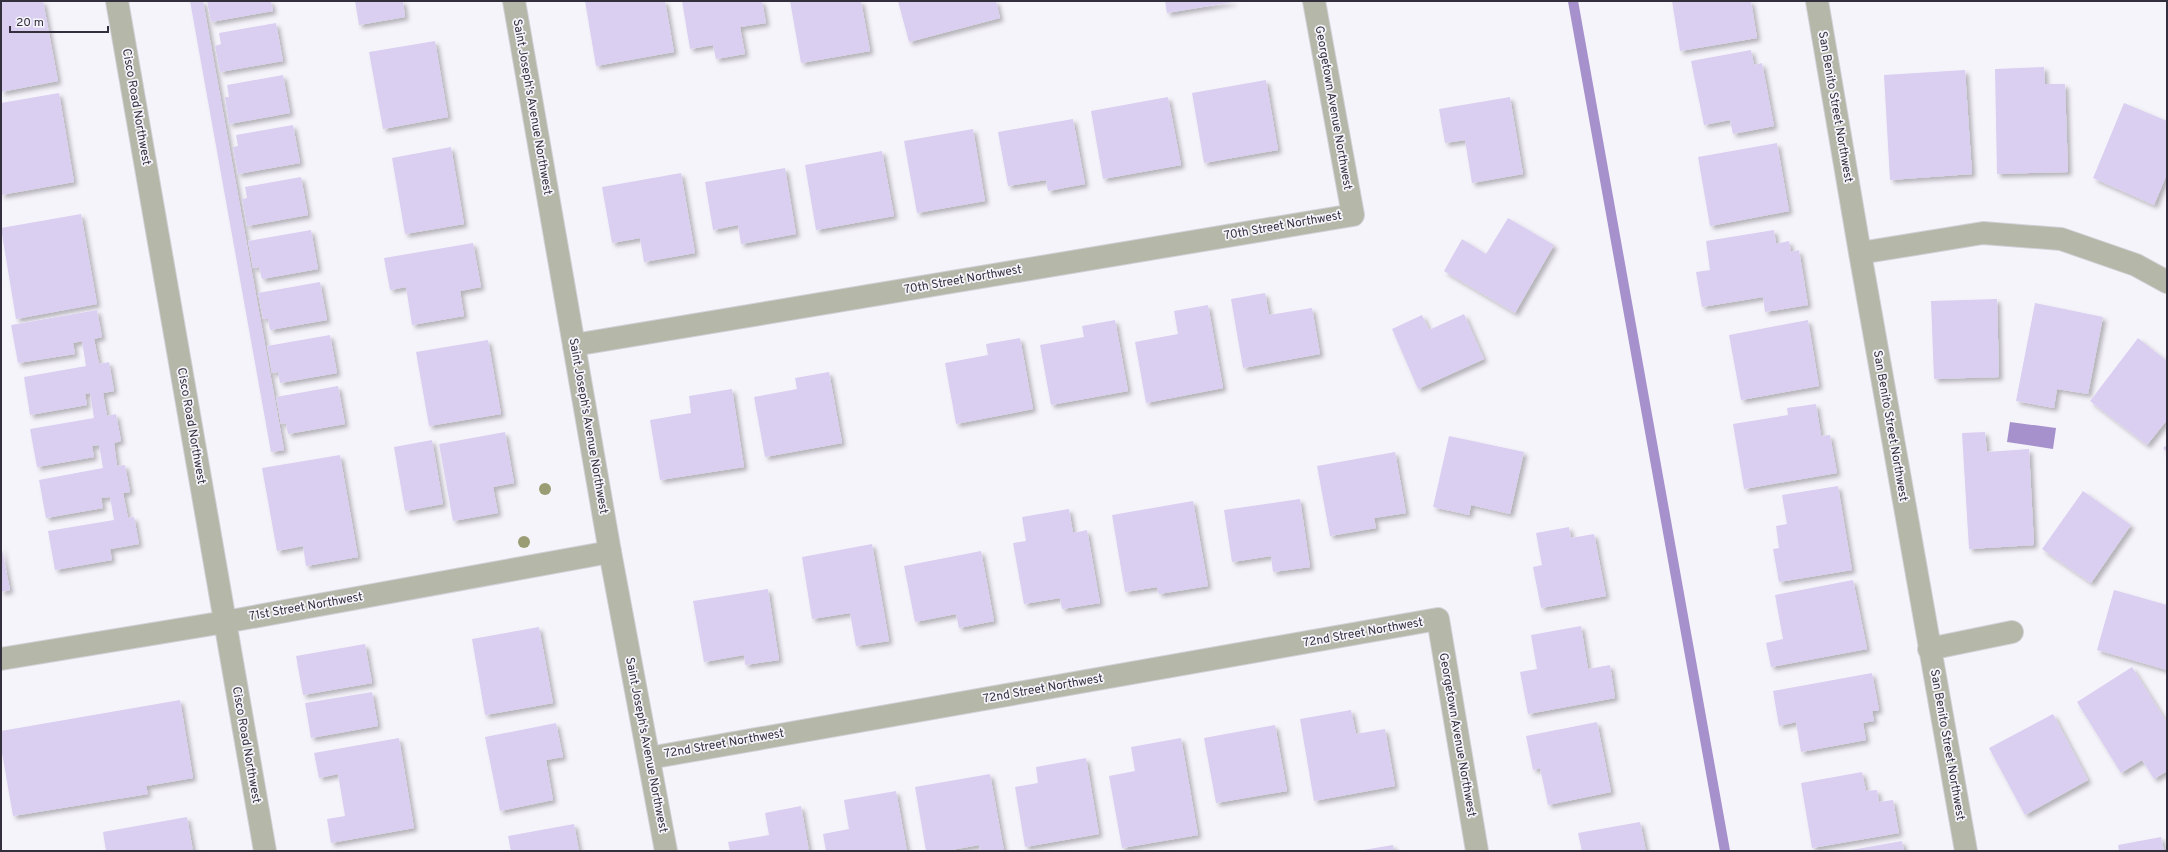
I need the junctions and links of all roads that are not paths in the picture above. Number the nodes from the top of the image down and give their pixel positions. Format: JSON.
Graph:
{"nodes":[{"id":1,"x":117,"y":1,"type":"edge"},
{"id":2,"x":514,"y":1,"type":"edge"},
{"id":3,"x":1314,"y":1,"type":"edge"},
{"id":4,"x":1817,"y":1,"type":"edge"},
{"id":5,"x":1353,"y":215,"type":"joint"},
{"id":6,"x":1860,"y":253,"type":"junction"},
{"id":7,"x":2167,"y":282,"type":"edge"},
{"id":8,"x":574,"y":345,"type":"junction"},
{"id":9,"x":610,"y":552,"type":"junction"},
{"id":10,"x":1438,"y":620,"type":"joint"},
{"id":11,"x":225,"y":622,"type":"junction"},
{"id":12,"x":2012,"y":632,"type":"dead end"},
{"id":13,"x":1929,"y":649,"type":"junction"},
{"id":14,"x":1,"y":659,"type":"edge"},
{"id":15,"x":649,"y":758,"type":"junction"},
{"id":16,"x":265,"y":851,"type":"edge"},
{"id":17,"x":666,"y":851,"type":"edge"},
{"id":18,"x":1477,"y":851,"type":"edge"},
{"id":19,"x":1966,"y":851,"type":"edge"}],
"edges":[{"from":1,"to":11,"type":"street","name":"Cisco Road Northwest"},
{"from":2,"to":8,"type":"street","name":"Saint Joseph's Avenue Northwest"},
{"from":3,"to":5,"type":"street","name":"Georgetown Avenue Northwest"},
{"from":4,"to":6,"type":"street","name":"San Benito Street Northwest"},
{"from":5,"to":8,"type":"street","name":"70th Street Northwest"},
{"from":6,"to":7,"type":"street"},
{"from":6,"to":13,"type":"street","name":"San Benito Street Northwest"},
{"from":8,"to":9,"type":"street","name":"Saint Joseph's Avenue Northwest"},
{"from":9,"to":11,"type":"street","name":"71st Street Northwest"},
{"from":9,"to":15,"type":"street","name":"Saint Joseph's Avenue Northwest"},
{"from":10,"to":15,"type":"street","name":"72nd Street Northwest"},
{"from":10,"to":18,"type":"street","name":"Georgetown Avenue Northwest"},
{"from":11,"to":14,"type":"street","name":"71st Street Northwest"},
{"from":11,"to":16,"type":"street","name":"Cisco Road Northwest"},
{"from":12,"to":13,"type":"street"},
{"from":13,"to":19,"type":"street","name":"San Benito Street Northwest"},
{"from":15,"to":17,"type":"street","name":"Saint Joseph's Avenue Northwest"}]}
